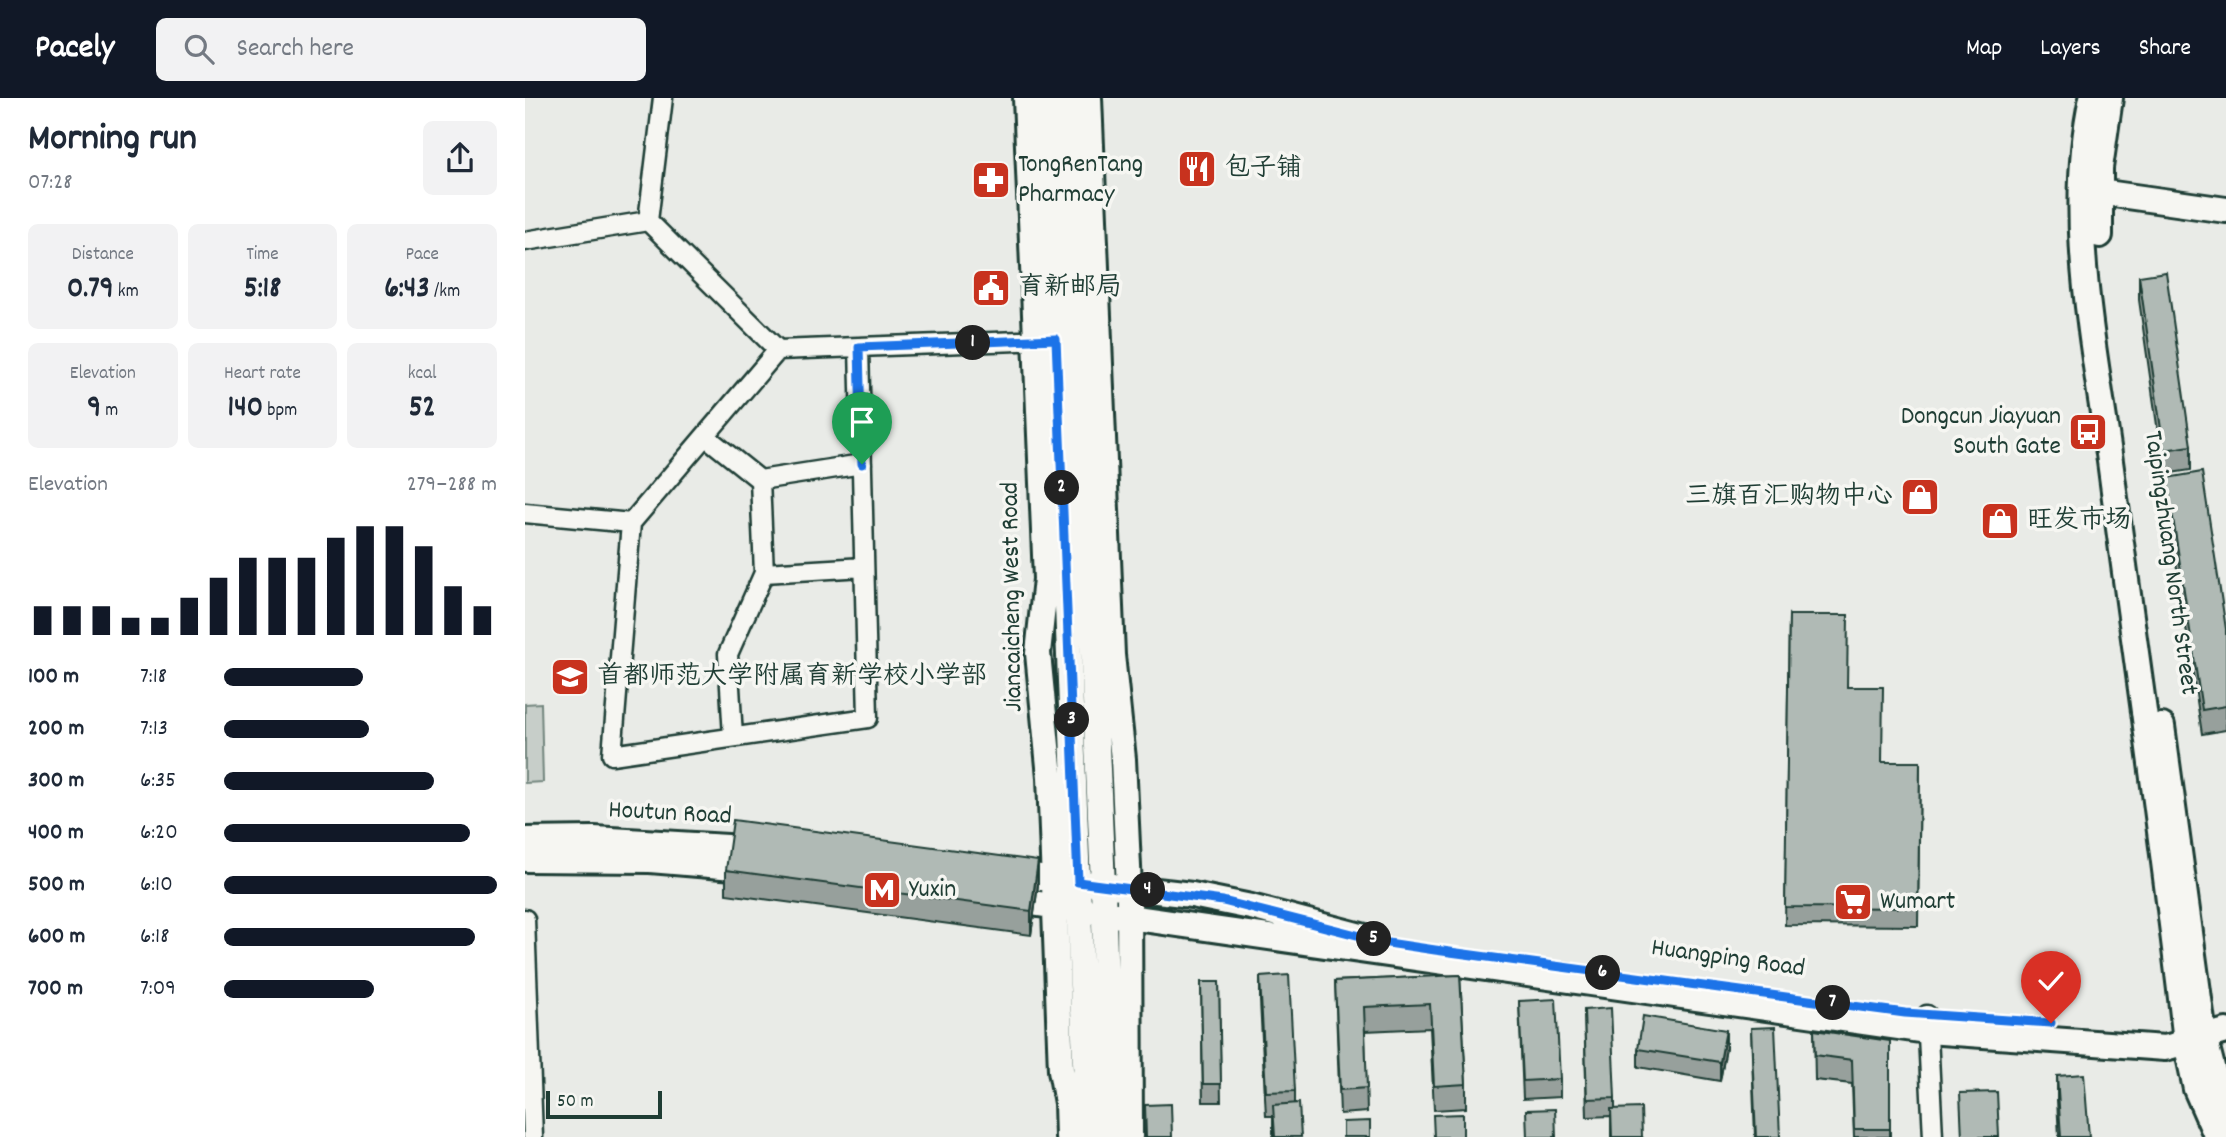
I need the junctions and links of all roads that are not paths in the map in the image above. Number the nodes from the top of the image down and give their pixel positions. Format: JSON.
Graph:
{"nodes":[{"id":1,"x":663,"y":98,"type":"edge"},
{"id":2,"x":1026,"y":98,"type":"edge"},
{"id":3,"x":1047,"y":98,"type":"edge"},
{"id":4,"x":1069,"y":98,"type":"edge"},
{"id":5,"x":1089,"y":98,"type":"edge"},
{"id":6,"x":2092,"y":98,"type":"edge"},
{"id":7,"x":2110,"y":98,"type":"edge"},
{"id":8,"x":2090,"y":191,"type":"junction"},
{"id":9,"x":2226,"y":211,"type":"edge"},
{"id":10,"x":648,"y":221,"type":"junction"},
{"id":11,"x":525,"y":241,"type":"edge"},
{"id":12,"x":1046,"y":340,"type":"junction"},
{"id":13,"x":859,"y":347,"type":"junction"},
{"id":14,"x":778,"y":350,"type":"junction"},
{"id":15,"x":705,"y":436,"type":"junction"},
{"id":16,"x":862,"y":464,"type":"junction"},
{"id":17,"x":760,"y":480,"type":"junction"},
{"id":18,"x":525,"y":513,"type":"edge"},
{"id":19,"x":631,"y":523,"type":"junction"},
{"id":20,"x":864,"y":567,"type":"junction"},
{"id":21,"x":764,"y":573,"type":"junction"},
{"id":22,"x":733,"y":737,"type":"junction"},
{"id":23,"x":525,"y":840,"type":"edge"},
{"id":24,"x":525,"y":859,"type":"edge"},
{"id":25,"x":988,"y":872,"type":"edge"},
{"id":26,"x":1078,"y":882,"type":"junction"},
{"id":27,"x":1129,"y":888,"type":"junction"},
{"id":28,"x":973,"y":895,"type":"edge"},
{"id":29,"x":1055,"y":907,"type":"junction"},
{"id":30,"x":1092,"y":912,"type":"junction"},
{"id":31,"x":1129,"y":918,"type":"junction"},
{"id":32,"x":525,"y":919,"type":"edge"},
{"id":33,"x":1927,"y":1023,"type":"junction"},
{"id":34,"x":2200,"y":1036,"type":"edge"},
{"id":35,"x":2226,"y":1122,"type":"edge"},
{"id":36,"x":533,"y":1137,"type":"edge"},
{"id":37,"x":1068,"y":1137,"type":"edge"},
{"id":38,"x":1088,"y":1137,"type":"edge"},
{"id":39,"x":1110,"y":1137,"type":"edge"},
{"id":40,"x":1130,"y":1137,"type":"edge"},
{"id":41,"x":1933,"y":1137,"type":"edge"},
{"id":42,"x":2217,"y":1137,"type":"edge"}],
"edges":[{"from":1,"to":10,"type":"street"},
{"from":2,"to":12,"type":"main road","name":"Jiancaicheng West Road"},
{"from":3,"to":12,"type":"main road","name":"Jiancaicheng West Road"},
{"from":4,"to":26,"type":"main road","name":"Jiancaicheng West Road"},
{"from":5,"to":27,"type":"main road"},
{"from":6,"to":8,"type":"main road","name":"Taipingzhuang North Street"},
{"from":7,"to":8,"type":"main road","name":"Taipingzhuang North Street"},
{"from":8,"to":9,"type":"main road"},
{"from":8,"to":34,"type":"main road","name":"Taipingzhuang North Street"},
{"from":10,"to":11,"type":"street"},
{"from":10,"to":14,"type":"street"},
{"from":12,"to":13,"type":"street"},
{"from":12,"to":26,"type":"main road","name":"Jiancaicheng West Road"},
{"from":13,"to":14,"type":"street"},
{"from":13,"to":16,"type":"street"},
{"from":14,"to":15,"type":"street"},
{"from":15,"to":17,"type":"street"},
{"from":15,"to":19,"type":"street"},
{"from":16,"to":17,"type":"street"},
{"from":16,"to":20,"type":"street"},
{"from":17,"to":21,"type":"street"},
{"from":18,"to":19,"type":"street"},
{"from":19,"to":22,"type":"street"},
{"from":20,"to":21,"type":"street"},
{"from":20,"to":22,"type":"street"},
{"from":21,"to":22,"type":"street"},
{"from":23,"to":24,"type":"main road","name":"Houtun Road"},
{"from":25,"to":26,"type":"main road"},
{"from":26,"to":27,"type":"main road","name":"Huangping Road"},
{"from":26,"to":29,"type":"main road","name":"Jiancaicheng West Road"},
{"from":26,"to":30,"type":"main road","name":"Jiancaicheng West Road"},
{"from":27,"to":31,"type":"main road"},
{"from":27,"to":33,"type":"main road","name":"Huangping Road"},
{"from":28,"to":29,"type":"main road"},
{"from":29,"to":30,"type":"main road"},
{"from":29,"to":37,"type":"main road","name":"Jiancaicheng West Road"},
{"from":30,"to":31,"type":"main road","name":"Huangping Road"},
{"from":30,"to":38,"type":"main road","name":"Jiancaicheng West Road"},
{"from":30,"to":39,"type":"main road","name":"Jiancaicheng West Road"},
{"from":31,"to":33,"type":"main road","name":"Huangping Road"},
{"from":31,"to":40,"type":"main road"},
{"from":32,"to":36,"type":"street"},
{"from":33,"to":34,"type":"main road","name":"Huangping Road"},
{"from":33,"to":41,"type":"street"},
{"from":34,"to":35,"type":"main road"},
{"from":34,"to":42,"type":"main road"}]}
